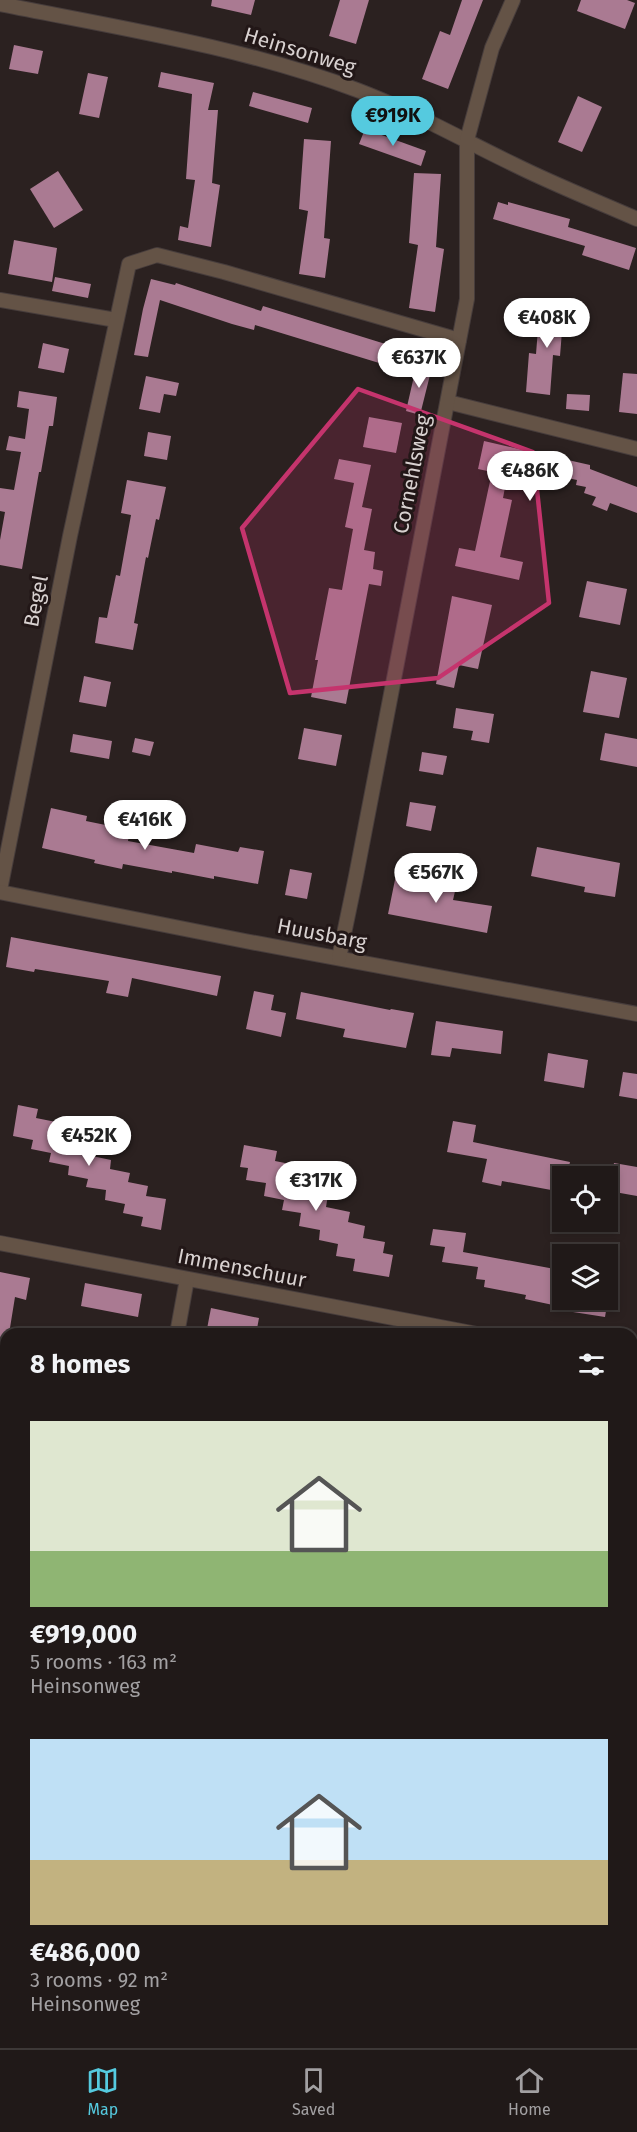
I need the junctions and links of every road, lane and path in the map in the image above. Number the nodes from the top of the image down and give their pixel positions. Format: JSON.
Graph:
{"nodes":[{"id":1,"x":513,"y":0,"type":"edge"},
{"id":2,"x":0,"y":4,"type":"edge"},
{"id":3,"x":466,"y":140,"type":"junction"},
{"id":4,"x":637,"y":219,"type":"edge"},
{"id":5,"x":0,"y":300,"type":"edge"},
{"id":6,"x":116,"y":320,"type":"junction"},
{"id":7,"x":459,"y":340,"type":"junction"},
{"id":8,"x":448,"y":402,"type":"junction"},
{"id":9,"x":637,"y":449,"type":"edge"},
{"id":10,"x":0,"y":891,"type":"edge"},
{"id":11,"x":339,"y":958,"type":"junction"},
{"id":12,"x":637,"y":1014,"type":"edge"},
{"id":13,"x":0,"y":1243,"type":"edge"},
{"id":14,"x":187,"y":1279,"type":"junction"},
{"id":15,"x":178,"y":1328,"type":"edge"},
{"id":16,"x":445,"y":1328,"type":"edge"}],
"edges":[{"from":1,"to":3,"type":"street","name":"Cornehlsweg"},
{"from":2,"to":3,"type":"street","name":"Heinsonweg"},
{"from":3,"to":4,"type":"street","name":"Heinsonweg"},
{"from":3,"to":7,"type":"street","name":"Cornehlsweg"},
{"from":5,"to":6,"type":"street"},
{"from":6,"to":7,"type":"street","name":"Begel"},
{"from":6,"to":10,"type":"street","name":"Begel"},
{"from":7,"to":8,"type":"street","name":"Cornehlsweg"},
{"from":8,"to":9,"type":"street"},
{"from":8,"to":11,"type":"street","name":"Cornehlsweg"},
{"from":10,"to":11,"type":"street","name":"Huusbarg"},
{"from":11,"to":12,"type":"street","name":"Huusbarg"},
{"from":13,"to":14,"type":"street","name":"Immenschuur"},
{"from":14,"to":15,"type":"street"},
{"from":14,"to":16,"type":"street","name":"Immenschuur"}]}
